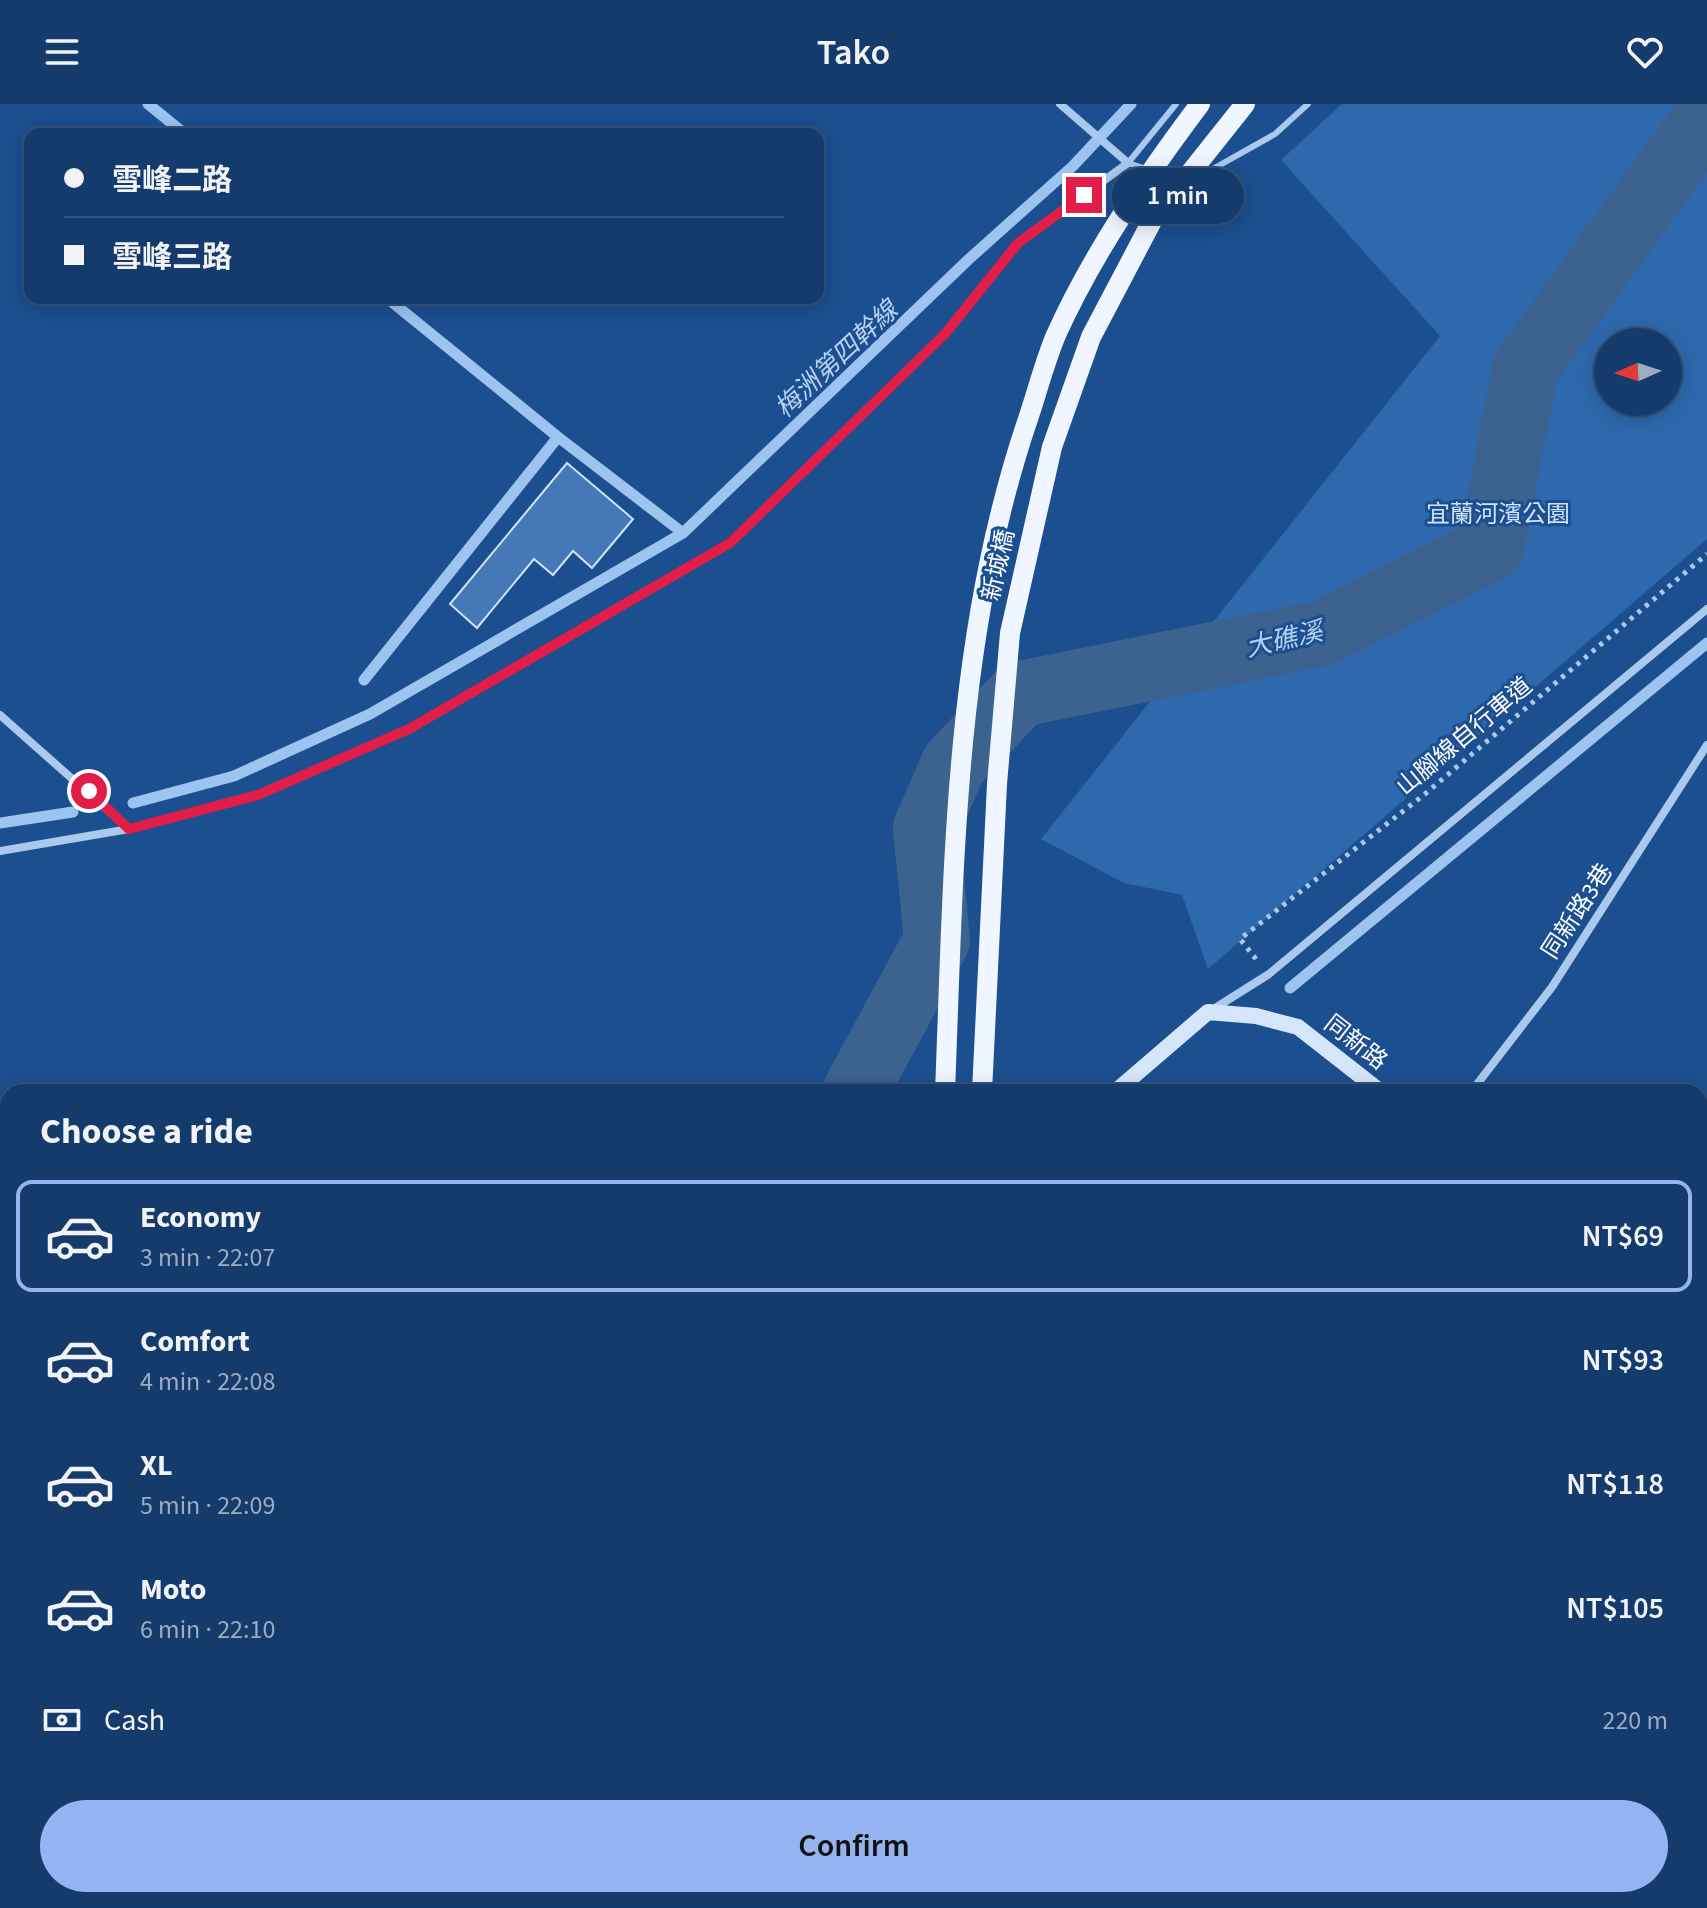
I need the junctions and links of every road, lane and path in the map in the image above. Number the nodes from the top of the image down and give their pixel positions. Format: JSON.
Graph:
{"nodes":[{"id":1,"x":1060,"y":104,"type":"edge"},
{"id":2,"x":1176,"y":104,"type":"edge"},
{"id":3,"x":1200,"y":104,"type":"edge"},
{"id":4,"x":1245,"y":104,"type":"edge"},
{"id":5,"x":1308,"y":104,"type":"edge"},
{"id":6,"x":1128,"y":163,"type":"junction"},
{"id":7,"x":1707,"y":554,"type":"edge"},
{"id":8,"x":1707,"y":609,"type":"edge"},
{"id":9,"x":0,"y":715,"type":"edge"},
{"id":10,"x":1707,"y":745,"type":"edge"},
{"id":11,"x":129,"y":829,"type":"junction"},
{"id":12,"x":0,"y":851,"type":"edge"},
{"id":13,"x":1240,"y":939,"type":"dead end"},
{"id":14,"x":1208,"y":1012,"type":"junction"},
{"id":15,"x":945,"y":1084,"type":"edge"},
{"id":16,"x":982,"y":1084,"type":"edge"},
{"id":17,"x":1124,"y":1084,"type":"edge"},
{"id":18,"x":1371,"y":1084,"type":"edge"},
{"id":19,"x":1477,"y":1084,"type":"edge"}],
"edges":[{"from":1,"to":6,"type":"street"},
{"from":2,"to":6,"type":"lane"},
{"from":3,"to":15,"type":"main road","name":"新城橋"},
{"from":4,"to":16,"type":"main road","name":"新城橋"},
{"from":5,"to":6,"type":"lane"},
{"from":6,"to":11,"type":"street"},
{"from":7,"to":13,"type":"path","name":"山腳線自行車道"},
{"from":8,"to":14,"type":"street"},
{"from":9,"to":11,"type":"street"},
{"from":10,"to":19,"type":"street","name":"同新路3巷"},
{"from":11,"to":12,"type":"street"},
{"from":14,"to":17,"type":"street"},
{"from":14,"to":18,"type":"street","name":"同新路"}]}
